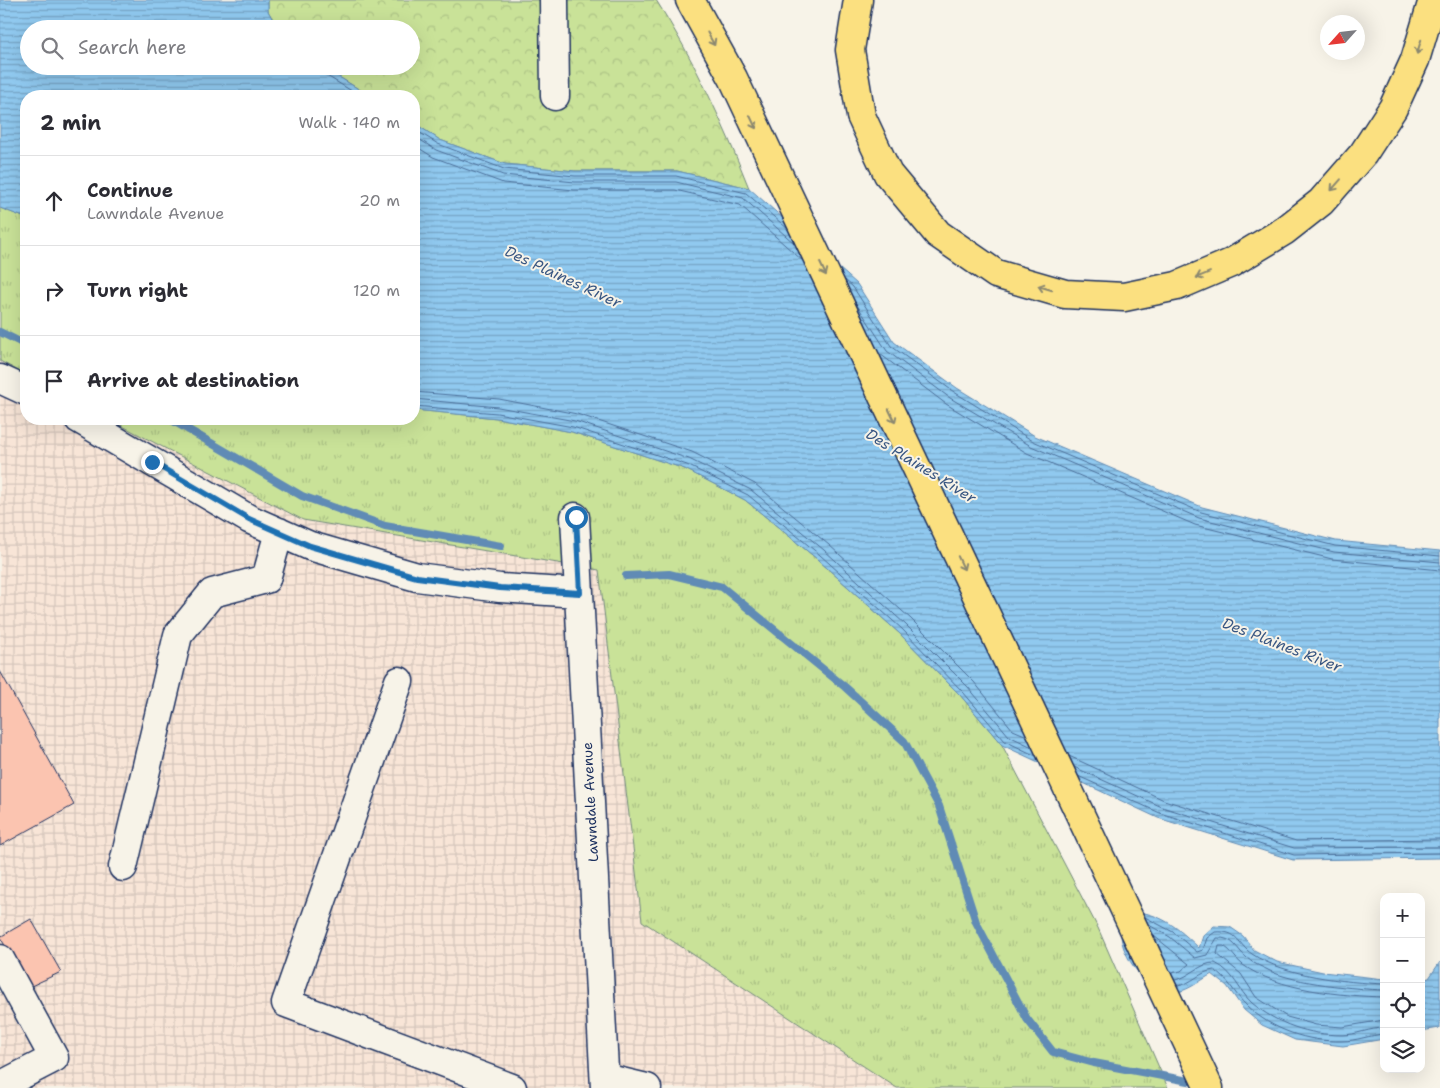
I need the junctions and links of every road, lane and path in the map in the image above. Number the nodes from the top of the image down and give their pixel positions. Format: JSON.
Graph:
{"nodes":[{"id":1,"x":554,"y":0,"type":"edge"},
{"id":2,"x":690,"y":0,"type":"edge"},
{"id":3,"x":858,"y":0,"type":"edge"},
{"id":4,"x":1433,"y":0,"type":"edge"},
{"id":5,"x":555,"y":96,"type":"dead end"},
{"id":6,"x":0,"y":379,"type":"edge"},
{"id":7,"x":20,"y":388,"type":"edge"},
{"id":8,"x":89,"y":425,"type":"edge"},
{"id":9,"x":576,"y":517,"type":"dead end"},
{"id":10,"x":279,"y":532,"type":"junction"},
{"id":11,"x":580,"y":593,"type":"junction"},
{"id":12,"x":399,"y":681,"type":"dead end"},
{"id":13,"x":123,"y":868,"type":"dead end"},
{"id":14,"x":0,"y":959,"type":"edge"},
{"id":15,"x":460,"y":1079,"type":"edge"},
{"id":16,"x":605,"y":1083,"type":"edge"},
{"id":17,"x":0,"y":1086,"type":"edge"},
{"id":18,"x":512,"y":1088,"type":"edge"},
{"id":19,"x":647,"y":1088,"type":"edge"},
{"id":20,"x":1209,"y":1088,"type":"edge"}],
"edges":[{"from":1,"to":5,"type":"street"},
{"from":2,"to":20,"type":"highway","one_way":true},
{"from":4,"to":3,"type":"highway","one_way":true},
{"from":6,"to":7,"type":"street"},
{"from":8,"to":10,"type":"street"},
{"from":9,"to":11,"type":"street","name":"Lawndale Avenue"},
{"from":10,"to":11,"type":"street"},
{"from":10,"to":13,"type":"street"},
{"from":11,"to":16,"type":"street","name":"Lawndale Avenue"},
{"from":12,"to":15,"type":"street"},
{"from":14,"to":17,"type":"street"},
{"from":15,"to":18,"type":"street"},
{"from":16,"to":19,"type":"street"}]}
